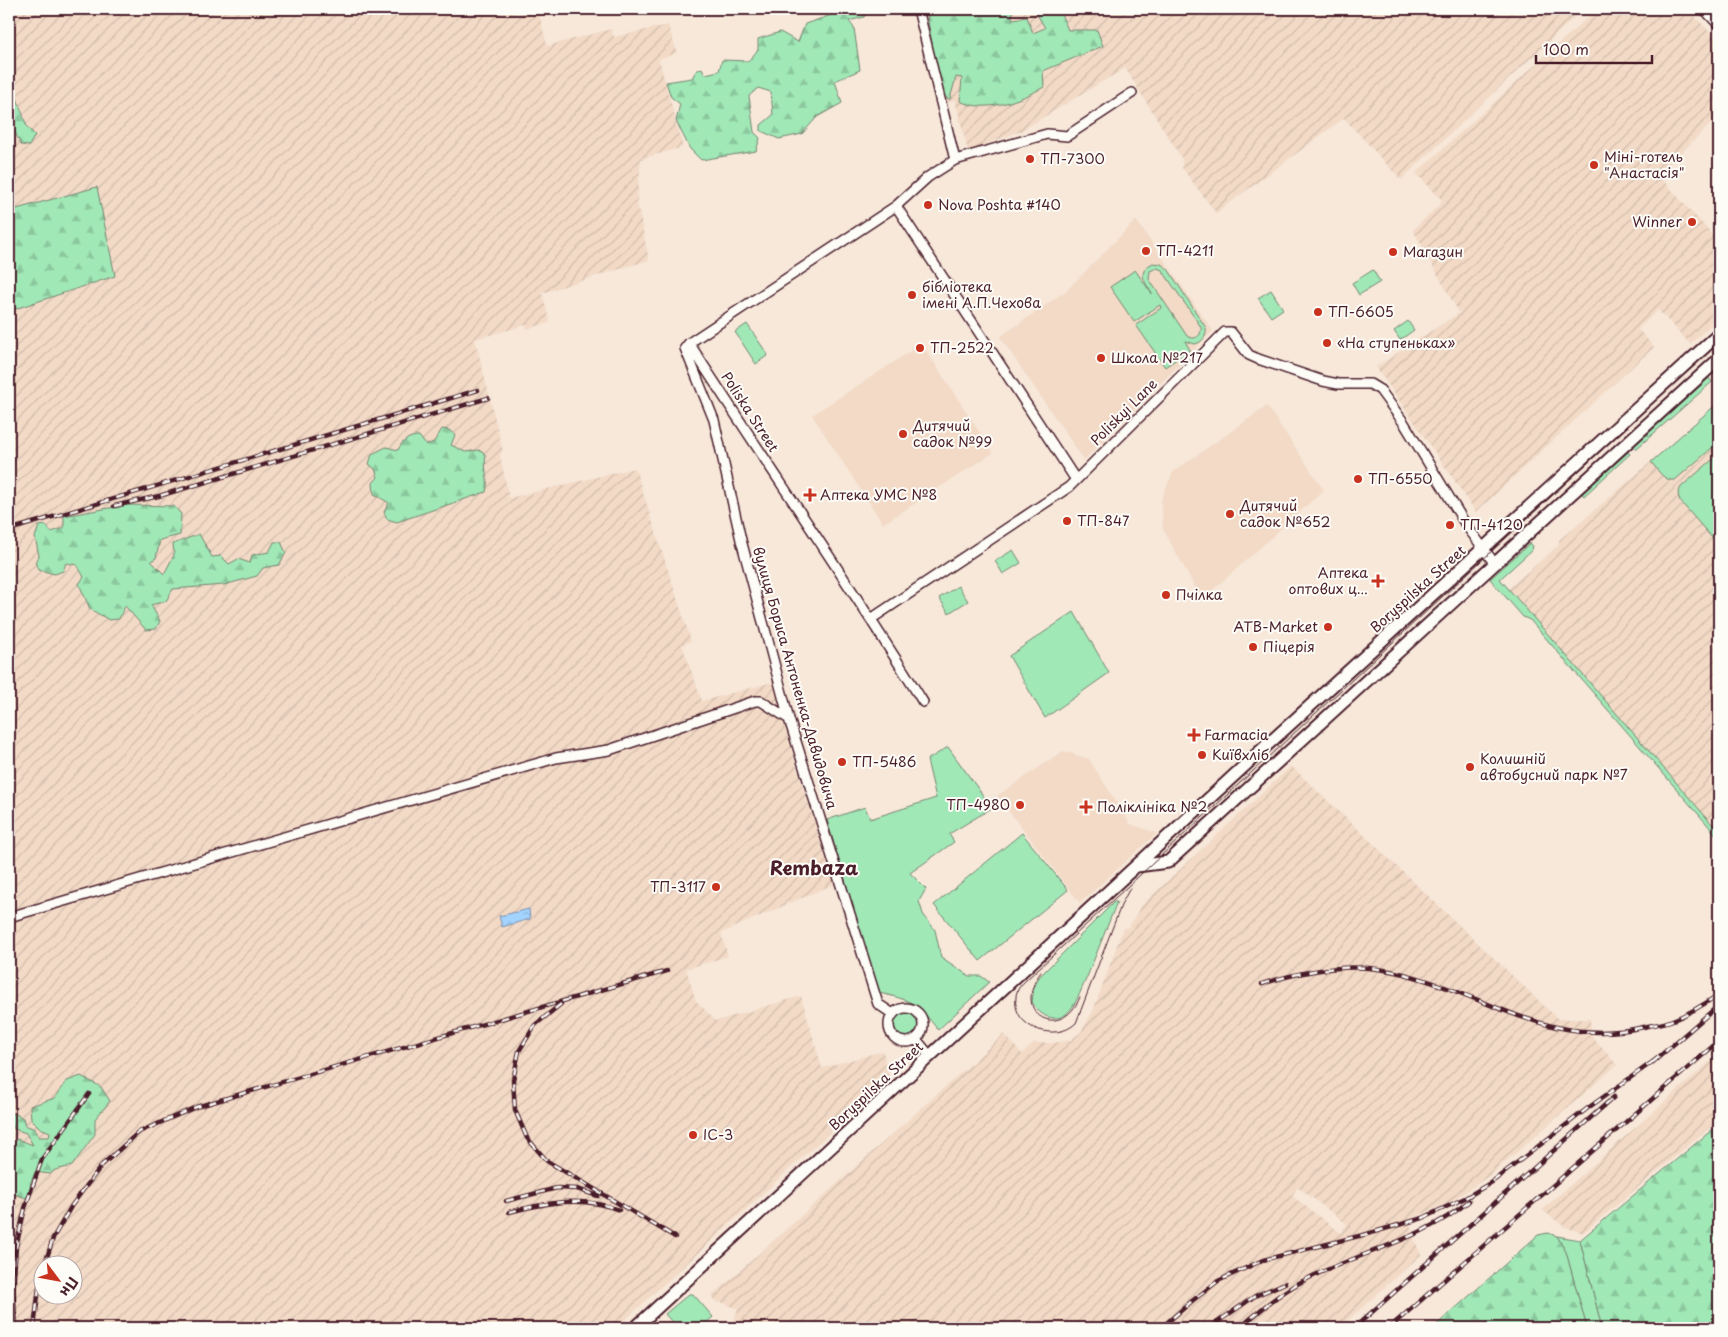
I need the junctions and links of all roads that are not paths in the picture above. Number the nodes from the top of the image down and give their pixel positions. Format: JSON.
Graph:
{"nodes":[{"id":1,"x":918,"y":9,"type":"edge"},
{"id":2,"x":1704,"y":9,"type":"edge"},
{"id":3,"x":1719,"y":25,"type":"edge"},
{"id":4,"x":1132,"y":93,"type":"dead end"},
{"id":5,"x":955,"y":160,"type":"junction"},
{"id":6,"x":896,"y":206,"type":"junction"},
{"id":7,"x":1719,"y":334,"type":"edge"},
{"id":8,"x":689,"y":343,"type":"junction"},
{"id":9,"x":1719,"y":358,"type":"edge"},
{"id":10,"x":1076,"y":480,"type":"junction"},
{"id":11,"x":1484,"y":549,"type":"junction"},
{"id":12,"x":1495,"y":564,"type":"junction"},
{"id":13,"x":872,"y":619,"type":"junction"},
{"id":14,"x":923,"y":702,"type":"dead end"},
{"id":15,"x":789,"y":719,"type":"junction"},
{"id":16,"x":1136,"y":866,"type":"junction"},
{"id":17,"x":9,"y":917,"type":"edge"},
{"id":18,"x":893,"y":1014,"type":"junction"},
{"id":19,"x":916,"y":1039,"type":"junction"},
{"id":20,"x":930,"y":1056,"type":"junction"},
{"id":21,"x":635,"y":1328,"type":"edge"}],
"edges":[{"from":1,"to":5,"type":"street"},
{"from":2,"to":3,"type":"street"},
{"from":4,"to":5,"type":"street"},
{"from":5,"to":6,"type":"street"},
{"from":6,"to":8,"type":"street"},
{"from":6,"to":10,"type":"street"},
{"from":7,"to":11,"type":"main road","name":"Boryspilska Street"},
{"from":8,"to":13,"type":"street","name":"Poliska Street"},
{"from":8,"to":15,"type":"street","name":"вулиця Бориса Антоненка-Давидовича"},
{"from":9,"to":12,"type":"main road"},
{"from":10,"to":11,"type":"street","name":"Poliskyi Lane"},
{"from":10,"to":13,"type":"street","name":"Poliskyi Lane"},
{"from":11,"to":12,"type":"street","name":"Poliskyi Lane"},
{"from":11,"to":16,"type":"main road","name":"Boryspilska Street"},
{"from":12,"to":16,"type":"main road"},
{"from":13,"to":14,"type":"street","name":"Poliska Street"},
{"from":15,"to":17,"type":"street"},
{"from":15,"to":18,"type":"street","name":"вулиця Бориса Антоненка-Давидовича"},
{"from":16,"to":20,"type":"main road","name":"Boryspilska Street"},
{"from":18,"to":19,"type":"street"},
{"from":18,"to":19,"type":"street"},
{"from":19,"to":20,"type":"street"},
{"from":20,"to":21,"type":"main road","name":"Boryspilska Street"}]}
